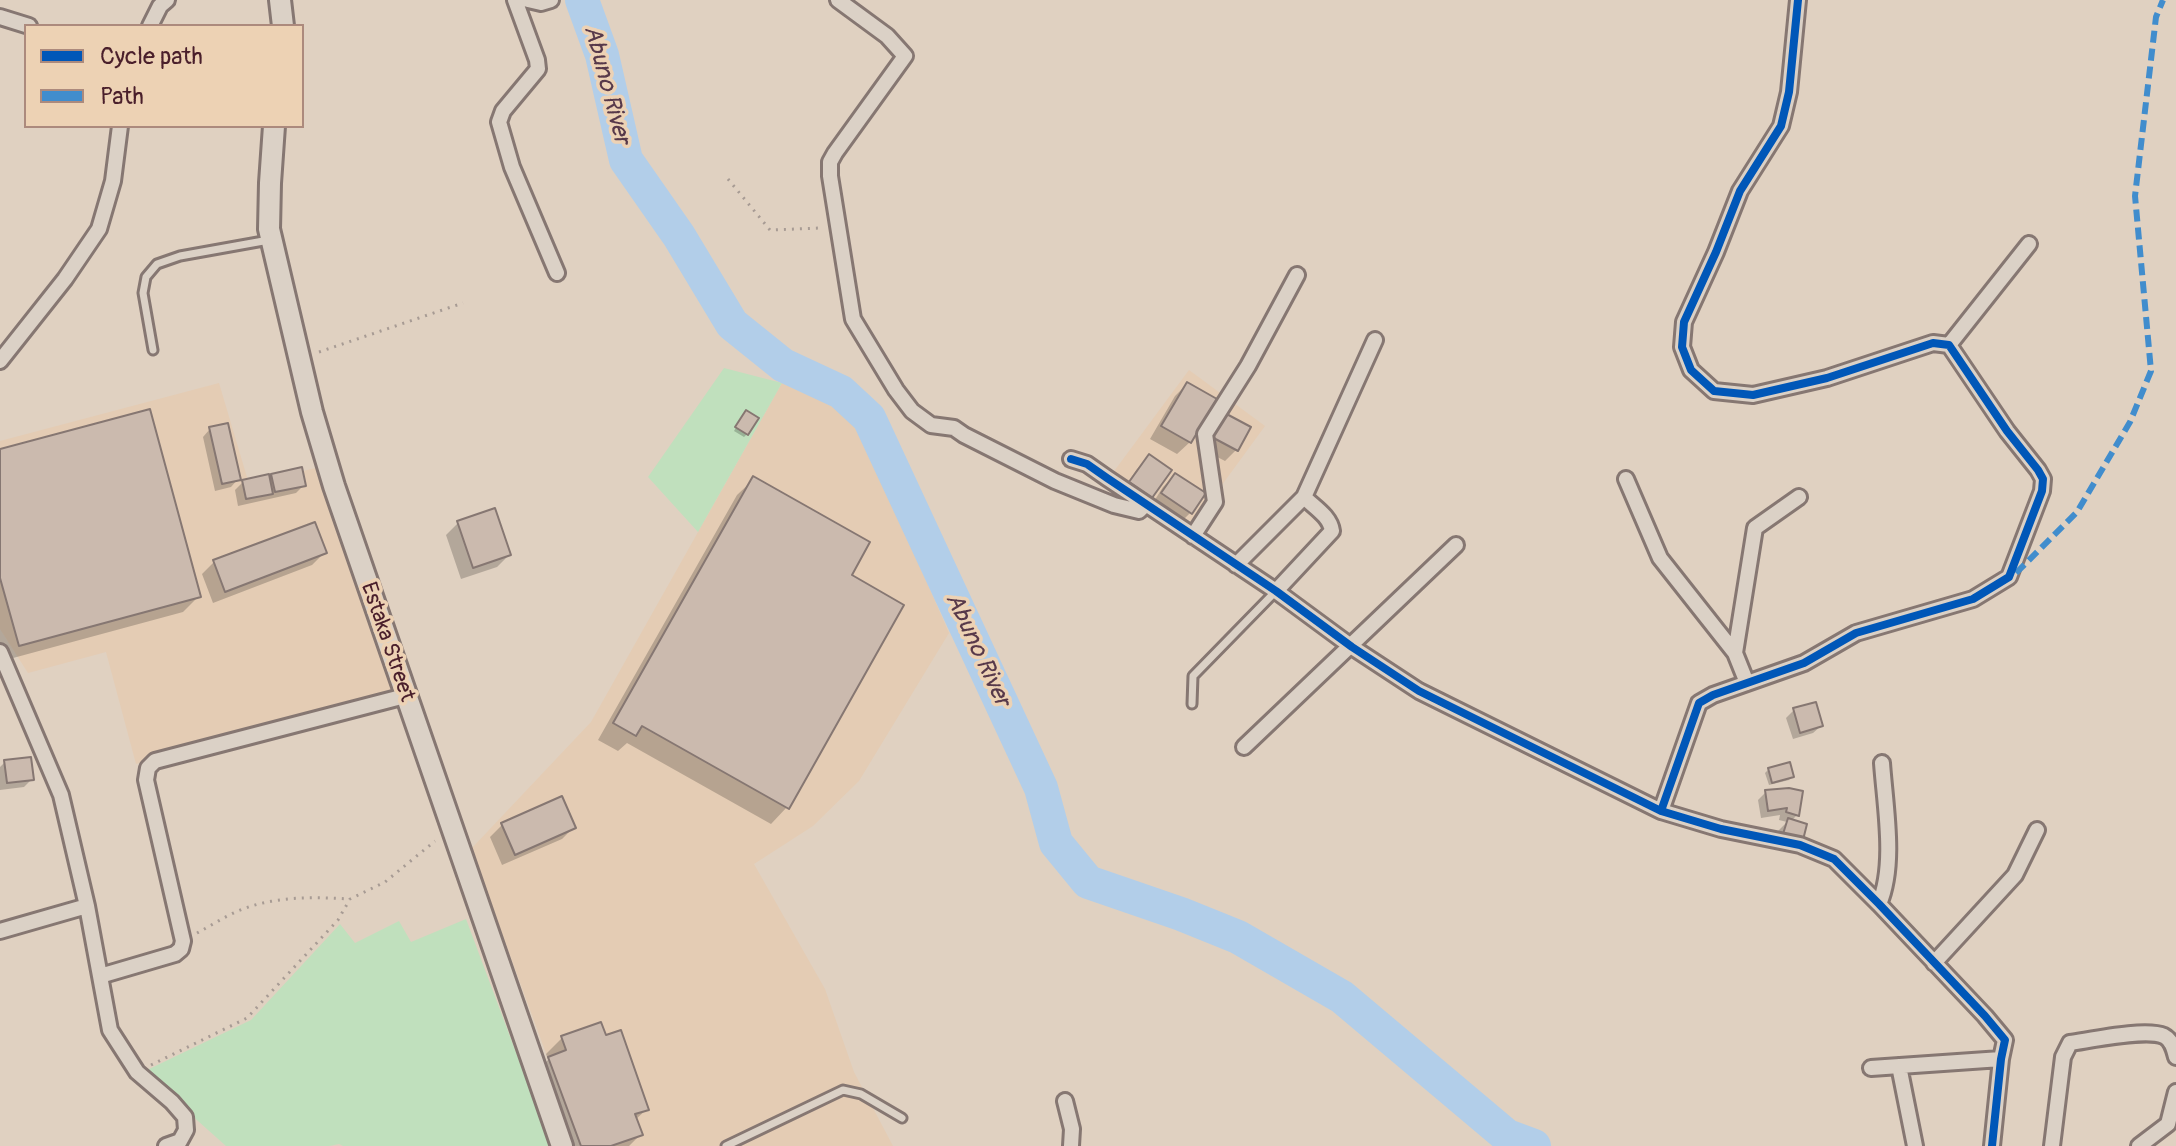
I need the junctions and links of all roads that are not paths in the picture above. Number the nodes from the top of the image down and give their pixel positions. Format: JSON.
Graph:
{"nodes":[{"id":1,"x":167,"y":0,"type":"edge"},
{"id":2,"x":280,"y":0,"type":"edge"},
{"id":3,"x":515,"y":0,"type":"edge"},
{"id":4,"x":528,"y":0,"type":"edge"},
{"id":5,"x":551,"y":0,"type":"edge"},
{"id":6,"x":838,"y":0,"type":"edge"},
{"id":7,"x":1798,"y":0,"type":"edge"},
{"id":8,"x":0,"y":17,"type":"edge"},
{"id":9,"x":24,"y":24,"type":"edge"},
{"id":10,"x":151,"y":24,"type":"edge"},
{"id":11,"x":283,"y":24,"type":"edge"},
{"id":12,"x":120,"y":128,"type":"edge"},
{"id":13,"x":274,"y":128,"type":"edge"},
{"id":14,"x":272,"y":239,"type":"junction"},
{"id":15,"x":2029,"y":244,"type":"dead end"},
{"id":16,"x":557,"y":273,"type":"dead end"},
{"id":17,"x":1297,"y":275,"type":"dead end"},
{"id":18,"x":1375,"y":340,"type":"dead end"},
{"id":19,"x":1949,"y":345,"type":"junction"},
{"id":20,"x":153,"y":350,"type":"dead end"},
{"id":21,"x":0,"y":361,"type":"edge"},
{"id":22,"x":1071,"y":459,"type":"dead end"},
{"id":23,"x":1626,"y":479,"type":"dead end"},
{"id":24,"x":1304,"y":497,"type":"junction"},
{"id":25,"x":1799,"y":497,"type":"dead end"},
{"id":26,"x":1146,"y":504,"type":"junction"},
{"id":27,"x":1193,"y":536,"type":"junction"},
{"id":28,"x":1456,"y":545,"type":"dead end"},
{"id":29,"x":1236,"y":565,"type":"junction"},
{"id":30,"x":1276,"y":591,"type":"junction"},
{"id":31,"x":1352,"y":647,"type":"junction"},
{"id":32,"x":0,"y":652,"type":"edge"},
{"id":33,"x":1735,"y":653,"type":"junction"},
{"id":34,"x":1747,"y":683,"type":"junction"},
{"id":35,"x":405,"y":696,"type":"junction"},
{"id":36,"x":1192,"y":704,"type":"dead end"},
{"id":37,"x":1244,"y":747,"type":"dead end"},
{"id":38,"x":1882,"y":763,"type":"dead end"},
{"id":39,"x":1661,"y":811,"type":"junction"},
{"id":40,"x":2037,"y":830,"type":"dead end"},
{"id":41,"x":1879,"y":904,"type":"junction"},
{"id":42,"x":87,"y":906,"type":"junction"},
{"id":43,"x":0,"y":931,"type":"edge"},
{"id":44,"x":1934,"y":963,"type":"junction"},
{"id":45,"x":100,"y":976,"type":"junction"},
{"id":46,"x":2176,"y":1057,"type":"edge"},
{"id":47,"x":2001,"y":1059,"type":"junction"},
{"id":48,"x":1899,"y":1066,"type":"junction"},
{"id":49,"x":1871,"y":1068,"type":"dead end"},
{"id":50,"x":2176,"y":1092,"type":"edge"},
{"id":51,"x":1065,"y":1101,"type":"dead end"},
{"id":52,"x":902,"y":1118,"type":"dead end"},
{"id":53,"x":166,"y":1146,"type":"edge"},
{"id":54,"x":562,"y":1146,"type":"edge"},
{"id":55,"x":726,"y":1146,"type":"edge"},
{"id":56,"x":1071,"y":1146,"type":"edge"},
{"id":57,"x":1915,"y":1146,"type":"edge"},
{"id":58,"x":1992,"y":1146,"type":"edge"},
{"id":59,"x":2052,"y":1146,"type":"edge"},
{"id":60,"x":2139,"y":1146,"type":"edge"}],
"edges":[{"from":1,"to":10,"type":"street"},
{"from":2,"to":11,"type":"street"},
{"from":3,"to":16,"type":"street"},
{"from":4,"to":5,"type":"street"},
{"from":6,"to":26,"type":"street"},
{"from":7,"to":19,"type":"street"},
{"from":8,"to":9,"type":"street"},
{"from":12,"to":21,"type":"street"},
{"from":13,"to":14,"type":"street","name":"Estaka Street"},
{"from":14,"to":20,"type":"lane"},
{"from":14,"to":35,"type":"street","name":"Estaka Street"},
{"from":15,"to":19,"type":"street"},
{"from":17,"to":27,"type":"street"},
{"from":18,"to":24,"type":"street"},
{"from":19,"to":34,"type":"street"},
{"from":22,"to":26,"type":"street"},
{"from":23,"to":33,"type":"street"},
{"from":24,"to":29,"type":"street"},
{"from":24,"to":30,"type":"street"},
{"from":25,"to":33,"type":"street"},
{"from":26,"to":27,"type":"street"},
{"from":27,"to":29,"type":"street"},
{"from":28,"to":31,"type":"street"},
{"from":29,"to":30,"type":"street"},
{"from":30,"to":31,"type":"street"},
{"from":30,"to":36,"type":"lane"},
{"from":31,"to":37,"type":"street"},
{"from":31,"to":39,"type":"street"},
{"from":32,"to":42,"type":"street"},
{"from":33,"to":34,"type":"street"},
{"from":34,"to":39,"type":"street"},
{"from":35,"to":45,"type":"street"},
{"from":35,"to":54,"type":"street","name":"Estaka Street"},
{"from":38,"to":41,"type":"street"},
{"from":39,"to":41,"type":"street"},
{"from":40,"to":44,"type":"street"},
{"from":41,"to":44,"type":"street"},
{"from":42,"to":43,"type":"street"},
{"from":42,"to":45,"type":"street"},
{"from":44,"to":47,"type":"street"},
{"from":45,"to":53,"type":"street"},
{"from":46,"to":59,"type":"street"},
{"from":47,"to":48,"type":"street"},
{"from":47,"to":58,"type":"street"},
{"from":48,"to":49,"type":"street"},
{"from":48,"to":57,"type":"street"},
{"from":50,"to":60,"type":"street"},
{"from":51,"to":56,"type":"street"},
{"from":52,"to":55,"type":"lane"}]}
